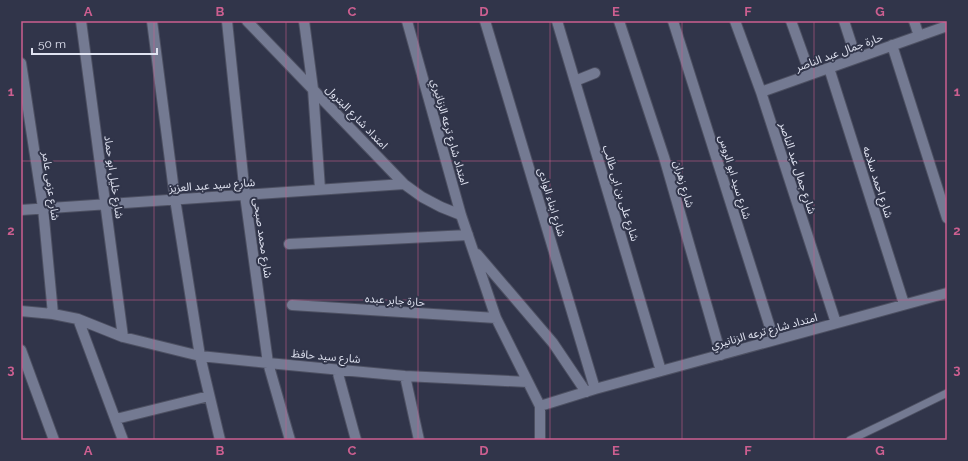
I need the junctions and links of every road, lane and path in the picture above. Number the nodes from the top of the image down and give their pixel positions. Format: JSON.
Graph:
{"nodes":[{"id":1,"x":81,"y":21,"type":"edge"},
{"id":2,"x":152,"y":21,"type":"edge"},
{"id":3,"x":228,"y":21,"type":"edge"},
{"id":4,"x":247,"y":21,"type":"edge"},
{"id":5,"x":304,"y":21,"type":"edge"},
{"id":6,"x":407,"y":21,"type":"edge"},
{"id":7,"x":486,"y":21,"type":"edge"},
{"id":8,"x":557,"y":21,"type":"edge"},
{"id":9,"x":619,"y":21,"type":"edge"},
{"id":10,"x":673,"y":21,"type":"edge"},
{"id":11,"x":735,"y":21,"type":"edge"},
{"id":12,"x":792,"y":21,"type":"edge"},
{"id":13,"x":844,"y":21,"type":"edge"},
{"id":14,"x":914,"y":21,"type":"edge"},
{"id":15,"x":947,"y":26,"type":"edge"},
{"id":16,"x":919,"y":36,"type":"junction"},
{"id":17,"x":892,"y":45,"type":"junction"},
{"id":18,"x":856,"y":58,"type":"junction"},
{"id":19,"x":21,"y":63,"type":"edge"},
{"id":20,"x":829,"y":68,"type":"junction"},
{"id":21,"x":595,"y":73,"type":"dead end"},
{"id":22,"x":810,"y":74,"type":"junction"},
{"id":23,"x":575,"y":81,"type":"junction"},
{"id":24,"x":313,"y":89,"type":"junction"},
{"id":25,"x":761,"y":92,"type":"junction"},
{"id":26,"x":404,"y":184,"type":"junction"},
{"id":27,"x":320,"y":189,"type":"junction"},
{"id":28,"x":245,"y":195,"type":"junction"},
{"id":29,"x":175,"y":199,"type":"junction"},
{"id":30,"x":106,"y":204,"type":"junction"},
{"id":31,"x":43,"y":208,"type":"junction"},
{"id":32,"x":21,"y":210,"type":"edge"},
{"id":33,"x":461,"y":215,"type":"junction"},
{"id":34,"x":947,"y":218,"type":"edge"},
{"id":35,"x":468,"y":234,"type":"junction"},
{"id":36,"x":289,"y":244,"type":"dead end"},
{"id":37,"x":473,"y":250,"type":"junction"},
{"id":38,"x":947,"y":293,"type":"edge"},
{"id":39,"x":904,"y":304,"type":"junction"},
{"id":40,"x":292,"y":305,"type":"dead end"},
{"id":41,"x":21,"y":312,"type":"edge"},
{"id":42,"x":52,"y":314,"type":"junction"},
{"id":43,"x":496,"y":318,"type":"junction"},
{"id":44,"x":78,"y":320,"type":"junction"},
{"id":45,"x":836,"y":323,"type":"junction"},
{"id":46,"x":123,"y":337,"type":"junction"},
{"id":47,"x":774,"y":340,"type":"junction"},
{"id":48,"x":21,"y":350,"type":"edge"},
{"id":49,"x":721,"y":355,"type":"junction"},
{"id":50,"x":200,"y":356,"type":"junction"},
{"id":51,"x":268,"y":363,"type":"junction"},
{"id":52,"x":337,"y":370,"type":"junction"},
{"id":53,"x":661,"y":371,"type":"junction"},
{"id":54,"x":405,"y":376,"type":"junction"},
{"id":55,"x":528,"y":382,"type":"junction"},
{"id":56,"x":591,"y":391,"type":"junction"},
{"id":57,"x":947,"y":393,"type":"edge"},
{"id":58,"x":209,"y":396,"type":"junction"},
{"id":59,"x":540,"y":406,"type":"junction"},
{"id":60,"x":116,"y":419,"type":"junction"},
{"id":61,"x":54,"y":440,"type":"edge"},
{"id":62,"x":123,"y":440,"type":"edge"},
{"id":63,"x":220,"y":440,"type":"edge"},
{"id":64,"x":290,"y":440,"type":"edge"},
{"id":65,"x":356,"y":440,"type":"edge"},
{"id":66,"x":420,"y":440,"type":"edge"},
{"id":67,"x":540,"y":440,"type":"edge"},
{"id":68,"x":850,"y":440,"type":"edge"}],
"edges":[{"from":1,"to":30,"type":"street","name":"شارع خليل ابو حماد"},
{"from":2,"to":29,"type":"street"},
{"from":3,"to":28,"type":"street","name":"شارع محمد صبحى"},
{"from":4,"to":24,"type":"street","name":"امتداد شارع البترول"},
{"from":5,"to":24,"type":"street"},
{"from":6,"to":33,"type":"street","name":"امتداد شارع ترعه الزنانيري"},
{"from":7,"to":56,"type":"street","name":"شارع ابناء الوادى"},
{"from":8,"to":23,"type":"street","name":"شارع على بن ابى طالب"},
{"from":9,"to":49,"type":"street","name":"شارع زهران"},
{"from":10,"to":47,"type":"street","name":"شارع سيد ابو الروس"},
{"from":11,"to":25,"type":"street","name":"شارع جمال عبد الناصر"},
{"from":12,"to":22,"type":"street"},
{"from":13,"to":18,"type":"street"},
{"from":14,"to":16,"type":"street"},
{"from":15,"to":16,"type":"street","name":"حارة جمال عبد الناصر"},
{"from":16,"to":17,"type":"street","name":"حارة جمال عبد الناصر"},
{"from":17,"to":18,"type":"street","name":"حارة جمال عبد الناصر"},
{"from":17,"to":34,"type":"street"},
{"from":18,"to":20,"type":"street","name":"حارة جمال عبد الناصر"},
{"from":19,"to":31,"type":"street","name":"شارع عزمى عامر"},
{"from":20,"to":22,"type":"street","name":"حارة جمال عبد الناصر"},
{"from":20,"to":39,"type":"street","name":"شارع احمد سلامه"},
{"from":21,"to":23,"type":"street"},
{"from":22,"to":25,"type":"street","name":"حارة جمال عبد الناصر"},
{"from":23,"to":53,"type":"street","name":"شارع على بن ابى طالب"},
{"from":24,"to":26,"type":"street","name":"امتداد شارع البترول"},
{"from":24,"to":27,"type":"street"},
{"from":25,"to":45,"type":"street","name":"شارع جمال عبد الناصر"},
{"from":26,"to":27,"type":"street","name":"شارع سيد عبد العزيز"},
{"from":26,"to":33,"type":"street","name":"امتداد شارع البترول"},
{"from":27,"to":28,"type":"street","name":"شارع سيد عبد العزيز"},
{"from":28,"to":29,"type":"street","name":"شارع سيد عبد العزيز"},
{"from":28,"to":51,"type":"street","name":"شارع محمد صبحى"},
{"from":29,"to":30,"type":"street","name":"شارع سيد عبد العزيز"},
{"from":29,"to":50,"type":"street"},
{"from":30,"to":31,"type":"street","name":"شارع سيد عبد العزيز"},
{"from":30,"to":46,"type":"street","name":"شارع خليل ابو حماد"},
{"from":31,"to":32,"type":"street","name":"شارع سيد عبد العزيز"},
{"from":31,"to":42,"type":"street","name":"شارع عزمى عامر"},
{"from":33,"to":35,"type":"street","name":"امتداد شارع ترعه الزنانيري"},
{"from":35,"to":36,"type":"street"},
{"from":35,"to":37,"type":"street","name":"امتداد شارع ترعه الزنانيري"},
{"from":37,"to":43,"type":"street","name":"امتداد شارع ترعه الزنانيري"},
{"from":37,"to":56,"type":"street","name":"امتداد شارع ترعه الزنانيري"},
{"from":38,"to":39,"type":"street","name":"امتداد شارع ترعه الزنانيري"},
{"from":39,"to":45,"type":"street","name":"امتداد شارع ترعه الزنانيري"},
{"from":40,"to":43,"type":"street","name":"حارة جابر عبده"},
{"from":41,"to":42,"type":"street","name":"شارع سيد حافظ"},
{"from":42,"to":44,"type":"street","name":"شارع سيد حافظ"},
{"from":43,"to":55,"type":"street","name":"امتداد شارع ترعه الزنانيري"},
{"from":44,"to":46,"type":"street","name":"شارع سيد حافظ"},
{"from":44,"to":60,"type":"street"},
{"from":45,"to":47,"type":"street","name":"امتداد شارع ترعه الزنانيري"},
{"from":46,"to":50,"type":"street","name":"شارع سيد حافظ"},
{"from":47,"to":49,"type":"street","name":"امتداد شارع ترعه الزنانيري"},
{"from":48,"to":61,"type":"street"},
{"from":49,"to":53,"type":"street","name":"امتداد شارع ترعه الزنانيري"},
{"from":50,"to":51,"type":"street","name":"شارع سيد حافظ"},
{"from":50,"to":58,"type":"street"},
{"from":51,"to":52,"type":"street","name":"شارع سيد حافظ"},
{"from":51,"to":64,"type":"street","name":"شارع محمد صبحى"},
{"from":52,"to":54,"type":"street","name":"شارع سيد حافظ"},
{"from":52,"to":65,"type":"street"},
{"from":53,"to":56,"type":"street","name":"امتداد شارع ترعه الزنانيري"},
{"from":54,"to":55,"type":"street","name":"شارع سيد حافظ"},
{"from":54,"to":66,"type":"street"},
{"from":55,"to":59,"type":"street","name":"امتداد شارع ترعه الزنانيري"},
{"from":56,"to":59,"type":"street","name":"امتداد شارع ترعه الزنانيري"},
{"from":57,"to":68,"type":"lane"},
{"from":58,"to":60,"type":"street"},
{"from":58,"to":63,"type":"street"},
{"from":59,"to":67,"type":"street","name":"امتداد شارع ترعه الزنانيري"},
{"from":60,"to":62,"type":"street"}]}
